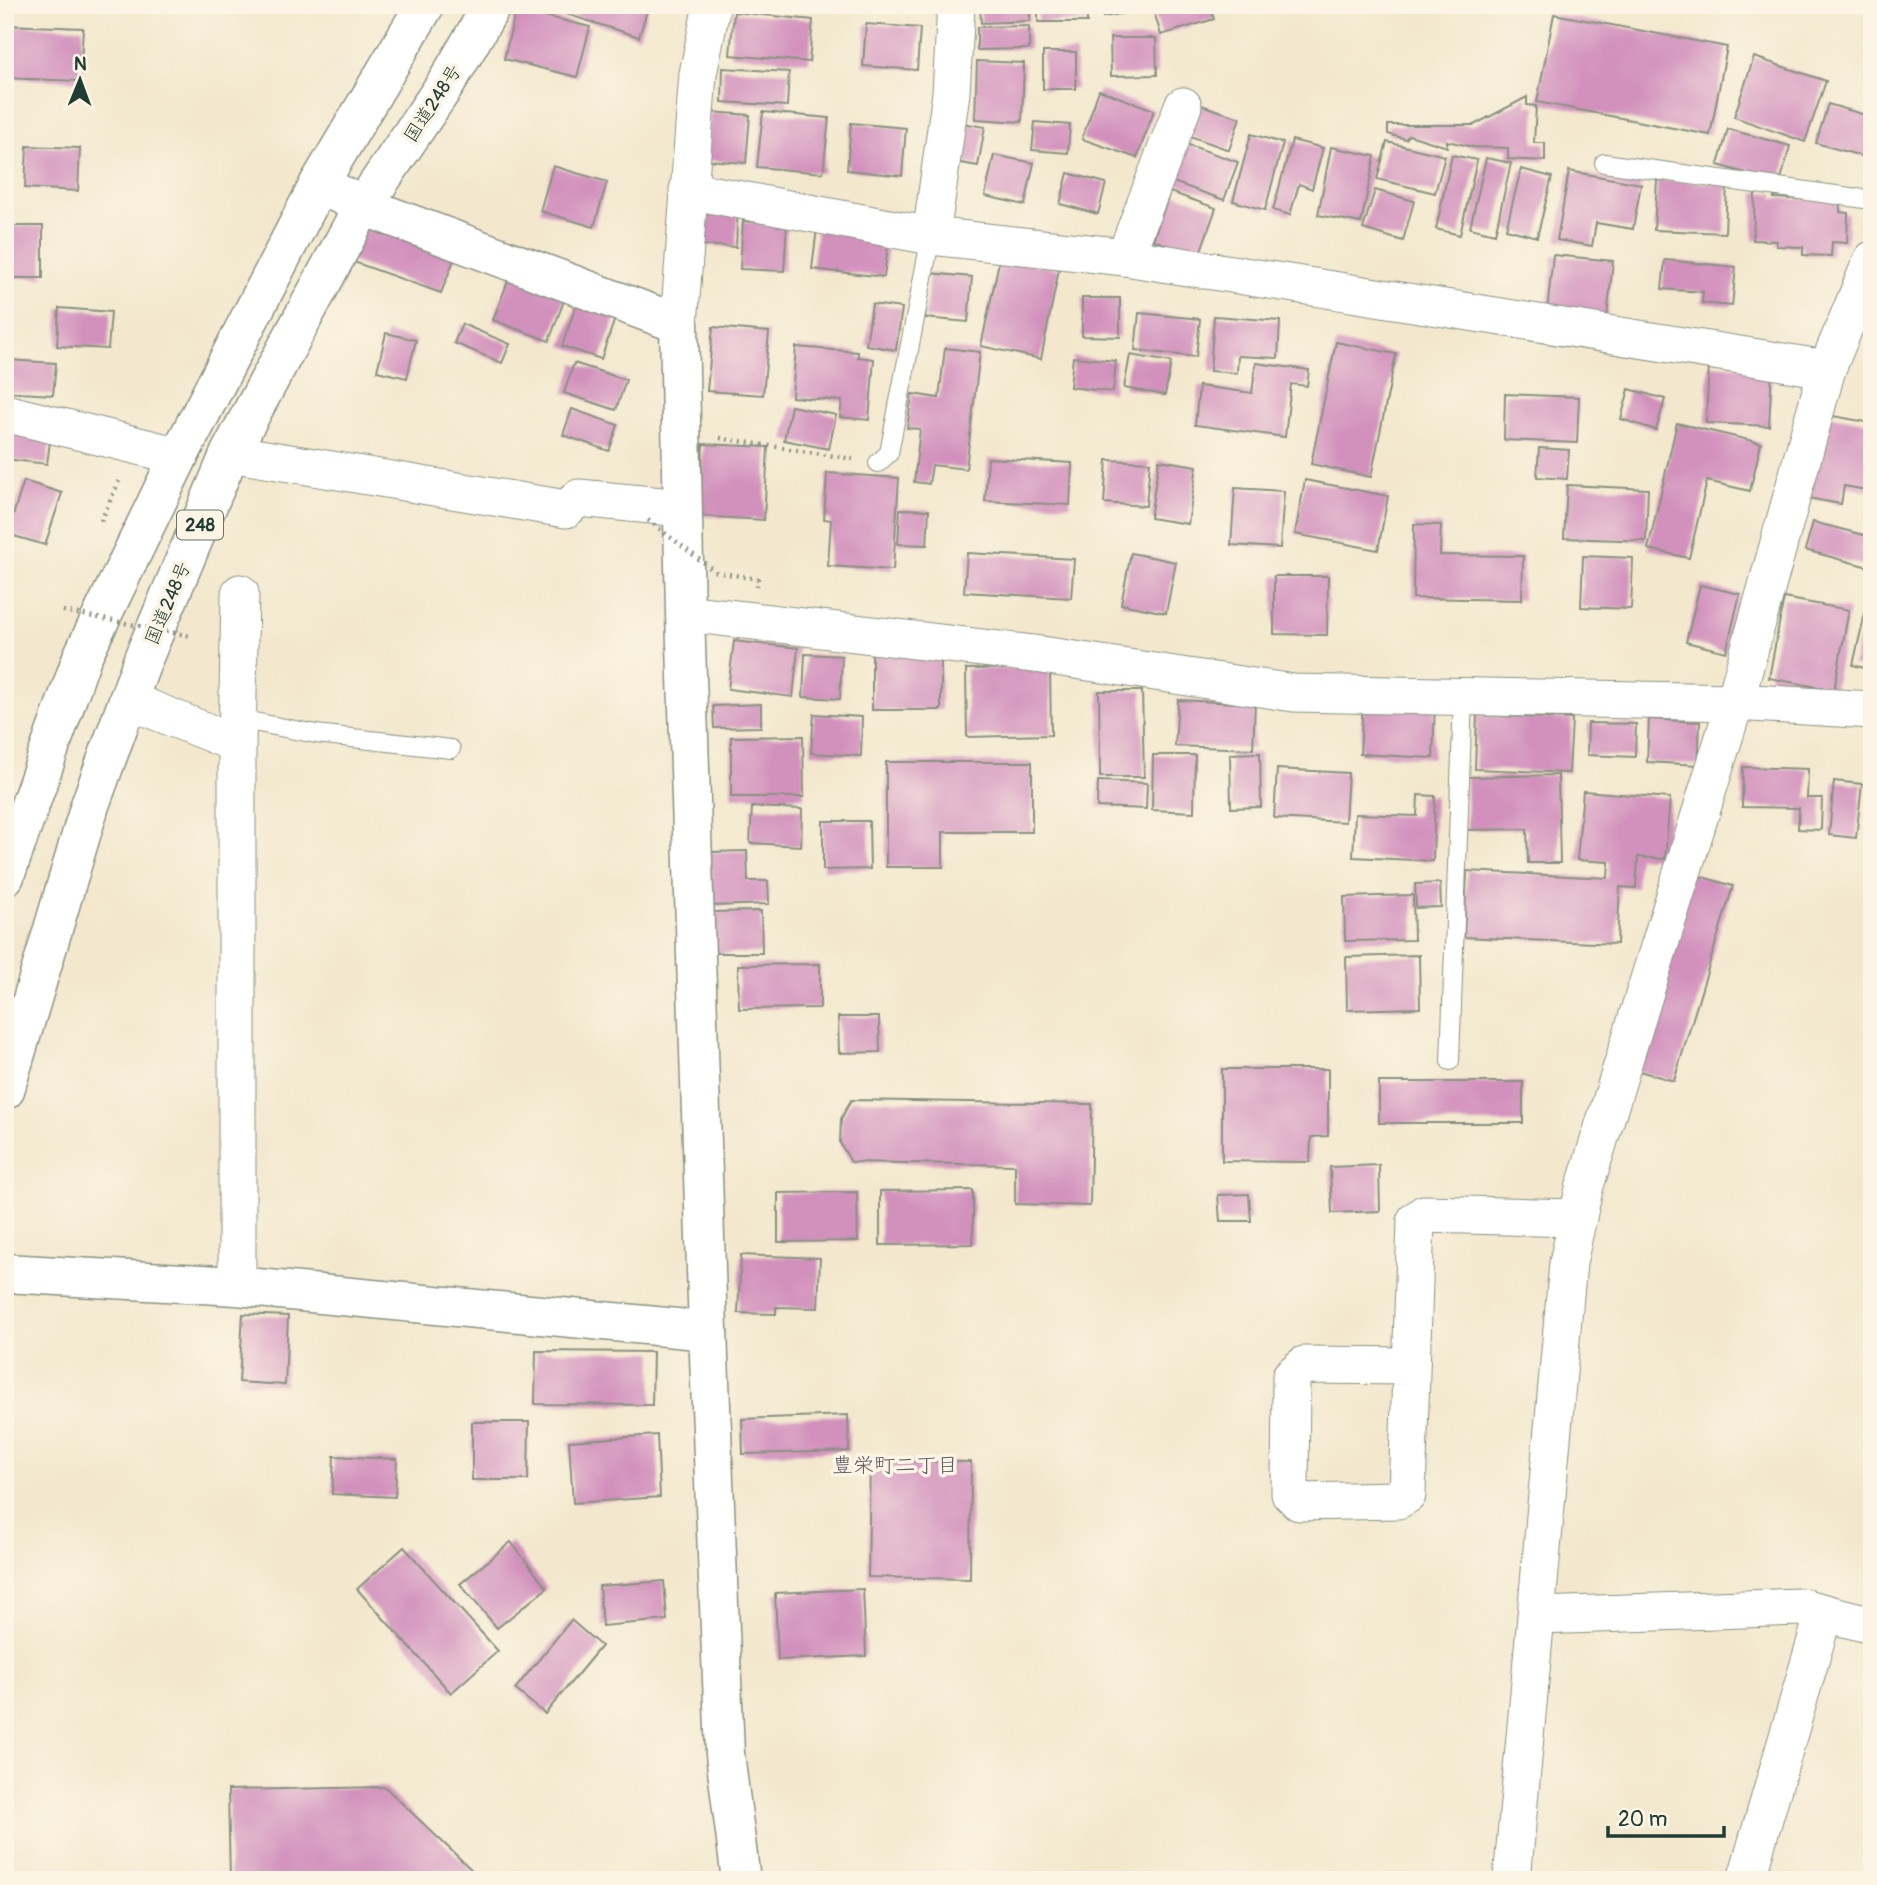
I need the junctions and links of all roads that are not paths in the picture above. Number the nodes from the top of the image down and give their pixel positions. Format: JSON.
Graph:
{"nodes":[{"id":1,"x":425,"y":5,"type":"edge"},
{"id":2,"x":492,"y":5,"type":"edge"},
{"id":3,"x":712,"y":5,"type":"edge"},
{"id":4,"x":956,"y":5,"type":"edge"},
{"id":5,"x":1183,"y":106,"type":"dead end"},
{"id":6,"x":1604,"y":163,"type":"dead end"},
{"id":7,"x":319,"y":184,"type":"junction"},
{"id":8,"x":688,"y":190,"type":"junction"},
{"id":9,"x":1872,"y":200,"type":"edge"},
{"id":10,"x":363,"y":206,"type":"junction"},
{"id":11,"x":931,"y":236,"type":"junction"},
{"id":12,"x":1125,"y":257,"type":"junction"},
{"id":13,"x":1872,"y":260,"type":"edge"},
{"id":14,"x":679,"y":324,"type":"junction"},
{"id":15,"x":1827,"y":369,"type":"junction"},
{"id":16,"x":5,"y":413,"type":"edge"},
{"id":17,"x":230,"y":453,"type":"junction"},
{"id":18,"x":179,"y":456,"type":"junction"},
{"id":19,"x":878,"y":463,"type":"road end"},
{"id":20,"x":665,"y":514,"type":"junction"},
{"id":21,"x":240,"y":593,"type":"dead end"},
{"id":22,"x":685,"y":613,"type":"junction"},
{"id":23,"x":1463,"y":698,"type":"junction"},
{"id":24,"x":128,"y":700,"type":"junction"},
{"id":25,"x":1735,"y":702,"type":"junction"},
{"id":26,"x":1872,"y":710,"type":"edge"},
{"id":27,"x":237,"y":731,"type":"junction"},
{"id":28,"x":451,"y":749,"type":"dead end"},
{"id":29,"x":5,"y":876,"type":"edge"},
{"id":30,"x":1450,"y":1061,"type":"dead end"},
{"id":31,"x":5,"y":1090,"type":"edge"},
{"id":32,"x":1578,"y":1218,"type":"junction"},
{"id":33,"x":5,"y":1273,"type":"edge"},
{"id":34,"x":237,"y":1286,"type":"junction"},
{"id":35,"x":708,"y":1331,"type":"junction"},
{"id":36,"x":1411,"y":1366,"type":"junction"},
{"id":37,"x":1824,"y":1613,"type":"junction"},
{"id":38,"x":1538,"y":1616,"type":"junction"},
{"id":39,"x":1872,"y":1625,"type":"edge"},
{"id":40,"x":741,"y":1880,"type":"edge"},
{"id":41,"x":1512,"y":1880,"type":"edge"},
{"id":42,"x":1746,"y":1880,"type":"edge"}],
"edges":[{"from":1,"to":7,"type":"main road","number":"248"},
{"from":2,"to":10,"type":"main road","name":"国道248号","number":"248"},
{"from":3,"to":8,"type":"street"},
{"from":4,"to":11,"type":"street"},
{"from":5,"to":12,"type":"street"},
{"from":6,"to":9,"type":"lane"},
{"from":7,"to":10,"type":"main road"},
{"from":7,"to":18,"type":"main road","number":"248"},
{"from":8,"to":11,"type":"street"},
{"from":8,"to":14,"type":"street"},
{"from":10,"to":14,"type":"main road"},
{"from":10,"to":17,"type":"main road","name":"国道248号","number":"248"},
{"from":11,"to":12,"type":"street"},
{"from":11,"to":19,"type":"lane"},
{"from":12,"to":15,"type":"street"},
{"from":13,"to":15,"type":"street"},
{"from":14,"to":20,"type":"main road"},
{"from":15,"to":25,"type":"street"},
{"from":16,"to":18,"type":"street"},
{"from":17,"to":20,"type":"street"},
{"from":17,"to":24,"type":"main road","name":"国道248号","number":"248"},
{"from":18,"to":29,"type":"main road","number":"248"},
{"from":20,"to":22,"type":"main road"},
{"from":21,"to":27,"type":"street"},
{"from":22,"to":23,"type":"street"},
{"from":22,"to":35,"type":"main road"},
{"from":23,"to":25,"type":"street"},
{"from":23,"to":30,"type":"lane"},
{"from":24,"to":27,"type":"street"},
{"from":24,"to":31,"type":"main road","name":"国道248号","number":"248"},
{"from":25,"to":26,"type":"street"},
{"from":25,"to":32,"type":"street"},
{"from":27,"to":28,"type":"lane"},
{"from":27,"to":34,"type":"street"},
{"from":32,"to":36,"type":"street"},
{"from":32,"to":38,"type":"street"},
{"from":33,"to":34,"type":"main road"},
{"from":34,"to":35,"type":"main road"},
{"from":35,"to":40,"type":"main road"},
{"from":36,"to":36,"type":"street"},
{"from":37,"to":38,"type":"street"},
{"from":37,"to":39,"type":"street"},
{"from":37,"to":42,"type":"street"},
{"from":38,"to":41,"type":"street"}]}
